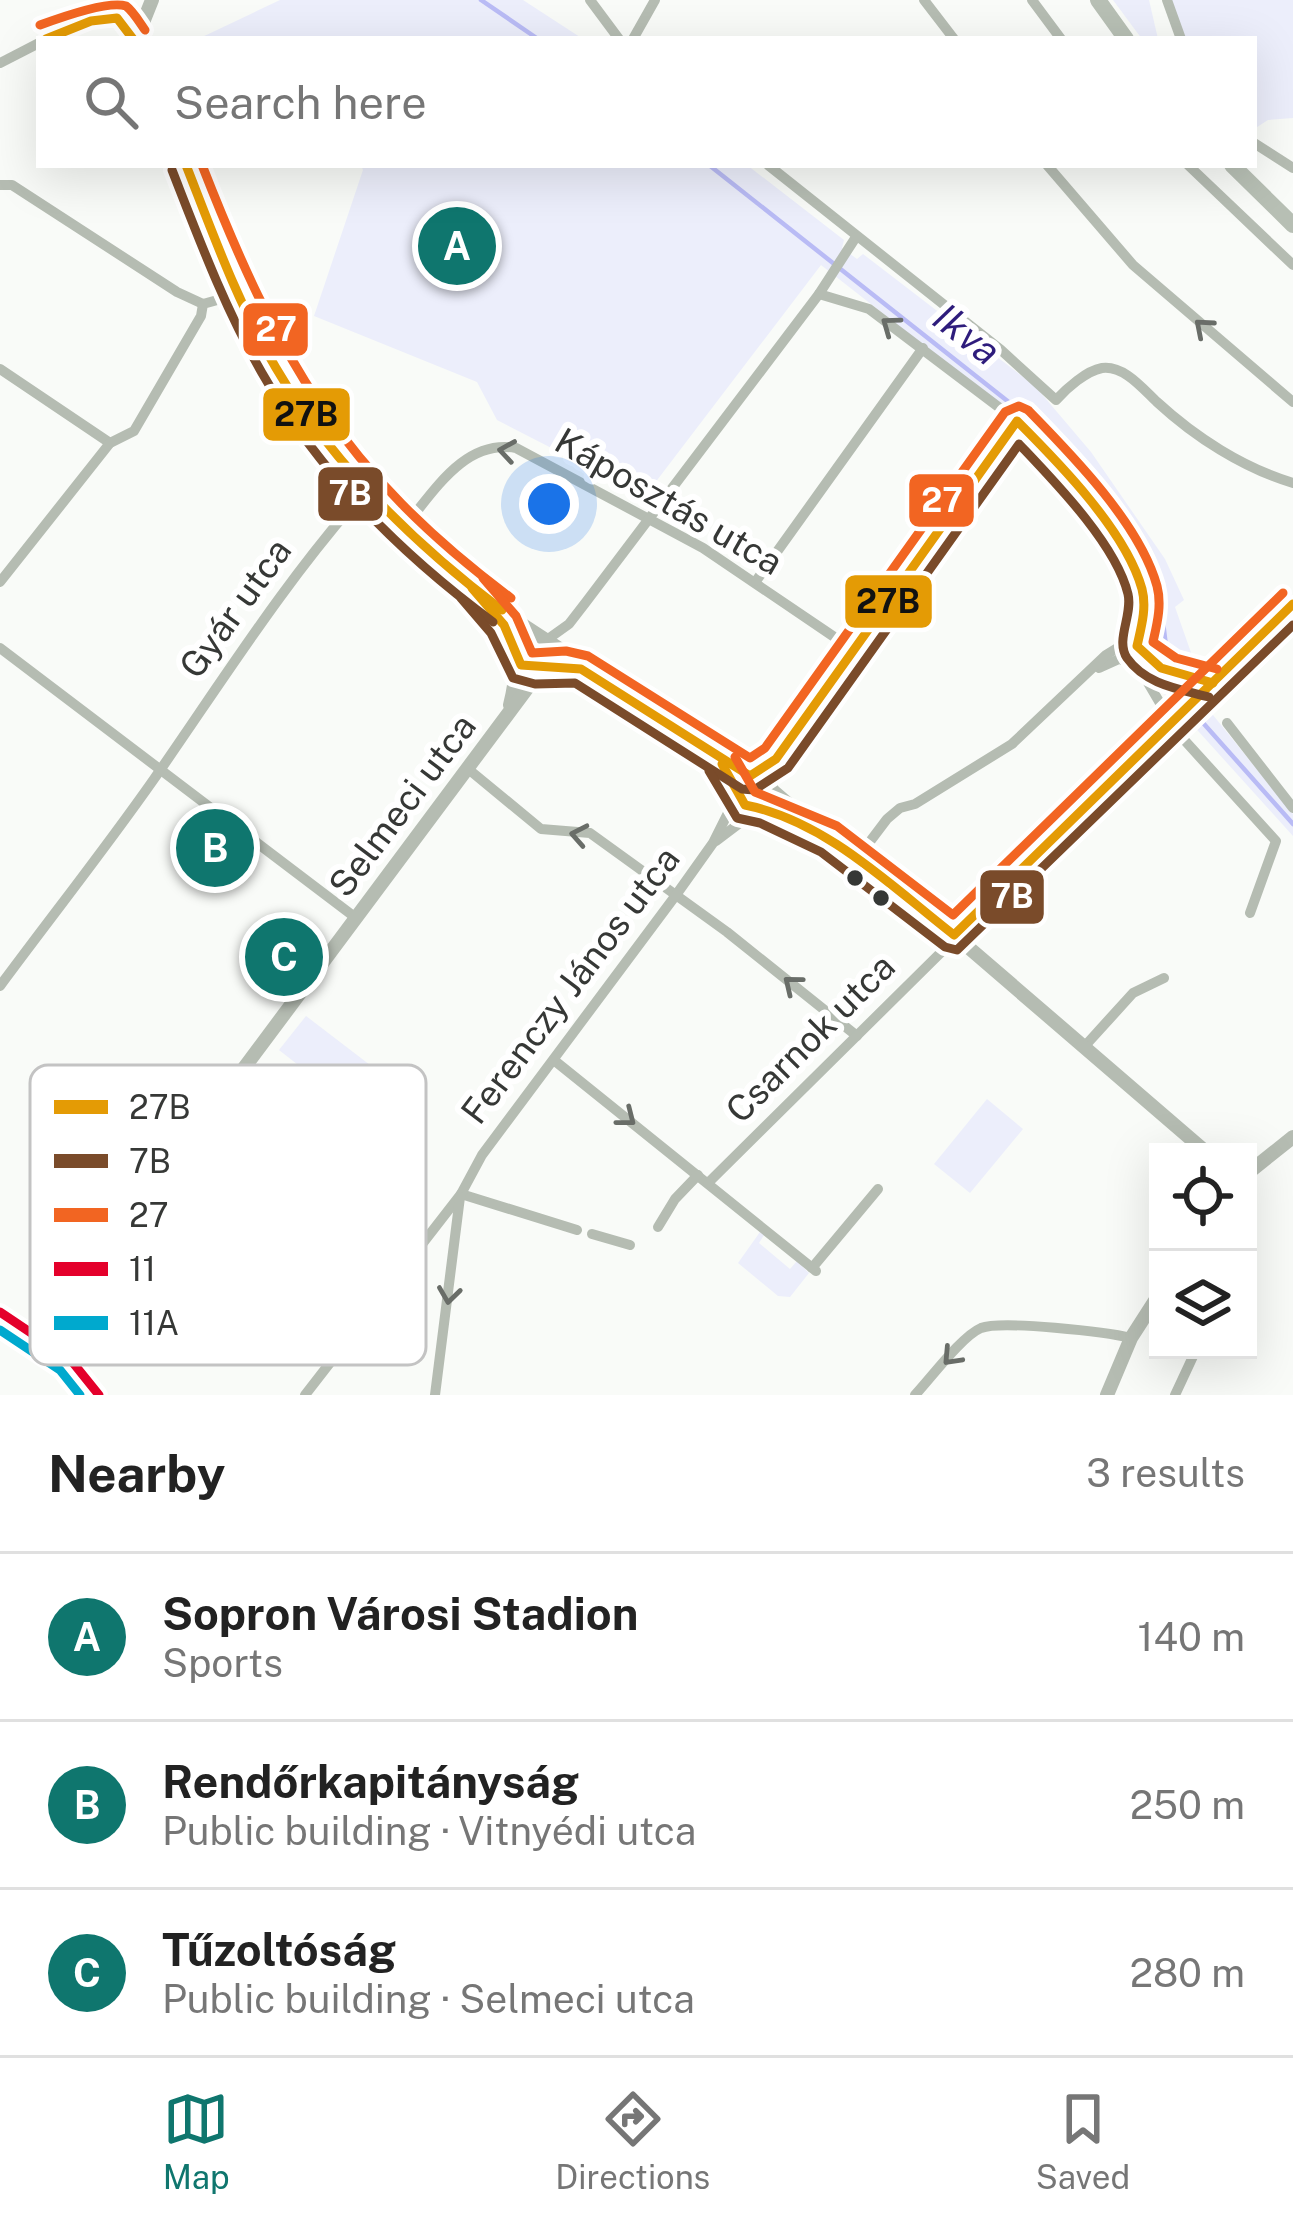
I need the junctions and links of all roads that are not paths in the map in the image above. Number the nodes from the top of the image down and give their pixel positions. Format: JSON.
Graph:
{"nodes":[{"id":1,"x":111,"y":0,"type":"edge"},
{"id":2,"x":152,"y":0,"type":"edge"},
{"id":3,"x":590,"y":0,"type":"edge"},
{"id":4,"x":655,"y":0,"type":"edge"},
{"id":5,"x":924,"y":0,"type":"edge"},
{"id":6,"x":1032,"y":0,"type":"edge"},
{"id":7,"x":1098,"y":0,"type":"edge"},
{"id":8,"x":1167,"y":0,"type":"edge"},
{"id":9,"x":120,"y":20,"type":"junction"},
{"id":10,"x":144,"y":20,"type":"junction"},
{"id":11,"x":51,"y":36,"type":"edge"},
{"id":12,"x":54,"y":36,"type":"edge"},
{"id":13,"x":131,"y":36,"type":"edge"},
{"id":14,"x":144,"y":36,"type":"edge"},
{"id":15,"x":618,"y":36,"type":"edge"},
{"id":16,"x":635,"y":36,"type":"edge"},
{"id":17,"x":952,"y":36,"type":"edge"},
{"id":18,"x":1059,"y":36,"type":"edge"},
{"id":19,"x":1124,"y":36,"type":"edge"},
{"id":20,"x":1180,"y":36,"type":"edge"},
{"id":21,"x":36,"y":44,"type":"edge"},
{"id":22,"x":0,"y":63,"type":"edge"},
{"id":23,"x":1257,"y":145,"type":"edge"},
{"id":24,"x":187,"y":168,"type":"edge"},
{"id":25,"x":772,"y":168,"type":"edge"},
{"id":26,"x":1050,"y":168,"type":"edge"},
{"id":27,"x":1191,"y":168,"type":"edge"},
{"id":28,"x":1235,"y":168,"type":"edge"},
{"id":29,"x":1293,"y":168,"type":"edge"},
{"id":30,"x":0,"y":185,"type":"edge"},
{"id":31,"x":1291,"y":221,"type":"edge"},
{"id":32,"x":856,"y":237,"type":"junction"},
{"id":33,"x":1293,"y":265,"type":"edge"},
{"id":34,"x":819,"y":294,"type":"junction"},
{"id":35,"x":239,"y":295,"type":"junction"},
{"id":36,"x":203,"y":304,"type":"junction"},
{"id":37,"x":923,"y":349,"type":"junction"},
{"id":38,"x":0,"y":369,"type":"edge"},
{"id":39,"x":1293,"y":402,"type":"edge"},
{"id":40,"x":1017,"y":421,"type":"junction"},
{"id":41,"x":110,"y":443,"type":"junction"},
{"id":42,"x":1293,"y":483,"type":"edge"},
{"id":43,"x":367,"y":489,"type":"junction"},
{"id":44,"x":649,"y":518,"type":"junction"},
{"id":45,"x":404,"y":526,"type":"junction"},
{"id":46,"x":0,"y":581,"type":"edge"},
{"id":47,"x":756,"y":581,"type":"junction"},
{"id":48,"x":472,"y":588,"type":"junction"},
{"id":49,"x":1293,"y":604,"type":"edge"},
{"id":50,"x":547,"y":640,"type":"junction"},
{"id":51,"x":1137,"y":646,"type":"junction"},
{"id":52,"x":0,"y":648,"type":"edge"},
{"id":53,"x":853,"y":649,"type":"junction"},
{"id":54,"x":517,"y":654,"type":"junction"},
{"id":55,"x":544,"y":667,"type":"junction"},
{"id":56,"x":1085,"y":675,"type":"junction"},
{"id":57,"x":1213,"y":683,"type":"junction"},
{"id":58,"x":612,"y":686,"type":"junction"},
{"id":59,"x":509,"y":711,"type":"junction"},
{"id":60,"x":1227,"y":723,"type":"dead end"},
{"id":61,"x":1172,"y":725,"type":"junction"},
{"id":62,"x":698,"y":743,"type":"junction"},
{"id":63,"x":776,"y":759,"type":"junction"},
{"id":64,"x":161,"y":769,"type":"junction"},
{"id":65,"x":467,"y":769,"type":"junction"},
{"id":66,"x":753,"y":776,"type":"junction"},
{"id":67,"x":771,"y":788,"type":"junction"},
{"id":68,"x":738,"y":791,"type":"junction"},
{"id":69,"x":1293,"y":808,"type":"edge"},
{"id":70,"x":761,"y":810,"type":"junction"},
{"id":71,"x":829,"y":839,"type":"junction"},
{"id":72,"x":713,"y":842,"type":"junction"},
{"id":73,"x":856,"y":860,"type":"junction"},
{"id":74,"x":676,"y":895,"type":"junction"},
{"id":75,"x":1250,"y":913,"type":"dead end"},
{"id":76,"x":356,"y":918,"type":"junction"},
{"id":77,"x":954,"y":935,"type":"junction"},
{"id":78,"x":1164,"y":978,"type":"dead end"},
{"id":79,"x":0,"y":986,"type":"edge"},
{"id":80,"x":856,"y":1036,"type":"junction"},
{"id":81,"x":1084,"y":1047,"type":"junction"},
{"id":82,"x":555,"y":1061,"type":"junction"},
{"id":83,"x":246,"y":1065,"type":"edge"},
{"id":84,"x":1293,"y":1137,"type":"edge"},
{"id":85,"x":1195,"y":1143,"type":"edge"},
{"id":86,"x":1257,"y":1166,"type":"edge"},
{"id":87,"x":703,"y":1179,"type":"junction"},
{"id":88,"x":878,"y":1189,"type":"dead end"},
{"id":89,"x":461,"y":1194,"type":"junction"},
{"id":90,"x":658,"y":1227,"type":"dead end"},
{"id":91,"x":578,"y":1230,"type":"dead end"},
{"id":92,"x":592,"y":1234,"type":"dead end"},
{"id":93,"x":426,"y":1239,"type":"edge"},
{"id":94,"x":630,"y":1245,"type":"dead end"},
{"id":95,"x":1149,"y":1310,"type":"edge"},
{"id":96,"x":0,"y":1312,"type":"edge"},
{"id":97,"x":30,"y":1331,"type":"edge"},
{"id":98,"x":1131,"y":1338,"type":"junction"},
{"id":99,"x":1192,"y":1359,"type":"edge"},
{"id":100,"x":75,"y":1365,"type":"edge"},
{"id":101,"x":328,"y":1365,"type":"edge"},
{"id":102,"x":99,"y":1395,"type":"edge"},
{"id":103,"x":305,"y":1395,"type":"edge"},
{"id":104,"x":435,"y":1395,"type":"edge"},
{"id":105,"x":916,"y":1395,"type":"edge"},
{"id":106,"x":1107,"y":1395,"type":"edge"},
{"id":107,"x":1175,"y":1395,"type":"edge"}],
"edges":[{"from":1,"to":9,"type":"street"},
{"from":1,"to":11,"type":"street"},
{"from":2,"to":10,"type":"street"},
{"from":3,"to":15,"type":"street"},
{"from":4,"to":16,"type":"street"},
{"from":5,"to":17,"type":"street"},
{"from":6,"to":18,"type":"street"},
{"from":7,"to":19,"type":"main road"},
{"from":8,"to":20,"type":"street"},
{"from":9,"to":10,"type":"street"},
{"from":9,"to":12,"type":"street"},
{"from":9,"to":13,"type":"street"},
{"from":10,"to":14,"type":"street"},
{"from":21,"to":22,"type":"street"},
{"from":23,"to":29,"type":"street"},
{"from":24,"to":35,"type":"street"},
{"from":25,"to":32,"type":"street"},
{"from":39,"to":26,"type":"street","one_way":true},
{"from":27,"to":33,"type":"street"},
{"from":28,"to":31,"type":"main road"},
{"from":30,"to":36,"type":"street"},
{"from":32,"to":34,"type":"street"},
{"from":32,"to":42,"type":"street"},
{"from":37,"to":34,"type":"street","one_way":true},
{"from":34,"to":44,"type":"street"},
{"from":35,"to":36,"type":"street"},
{"from":35,"to":43,"type":"street"},
{"from":36,"to":41,"type":"street"},
{"from":37,"to":40,"type":"street"},
{"from":37,"to":47,"type":"street"},
{"from":38,"to":41,"type":"street"},
{"from":40,"to":51,"type":"street"},
{"from":40,"to":53,"type":"street"},
{"from":41,"to":46,"type":"street"},
{"from":43,"to":45,"type":"street"},
{"from":43,"to":64,"type":"street","name":"Gyár utca"},
{"from":44,"to":45,"type":"street","name":"Káposztás utca","one_way":true},
{"from":44,"to":47,"type":"street","name":"Káposztás utca"},
{"from":44,"to":50,"type":"street"},
{"from":45,"to":48,"type":"street"},
{"from":47,"to":53,"type":"street","name":"Káposztás utca"},
{"from":48,"to":50,"type":"street"},
{"from":48,"to":54,"type":"street"},
{"from":49,"to":57,"type":"street","name":"Csarnok utca"},
{"from":50,"to":54,"type":"street"},
{"from":50,"to":55,"type":"street"},
{"from":50,"to":58,"type":"street"},
{"from":51,"to":56,"type":"street"},
{"from":51,"to":57,"type":"street"},
{"from":52,"to":64,"type":"street"},
{"from":53,"to":63,"type":"street"},
{"from":54,"to":55,"type":"street"},
{"from":54,"to":59,"type":"street","name":"Selmeci utca"},
{"from":55,"to":58,"type":"street"},
{"from":55,"to":59,"type":"street","name":"Selmeci utca"},
{"from":56,"to":61,"type":"street"},
{"from":56,"to":73,"type":"street"},
{"from":57,"to":61,"type":"street","name":"Csarnok utca"},
{"from":58,"to":62,"type":"street"},
{"from":59,"to":65,"type":"street","name":"Selmeci utca"},
{"from":60,"to":69,"type":"street"},
{"from":61,"to":75,"type":"street"},
{"from":61,"to":77,"type":"street","name":"Csarnok utca"},
{"from":62,"to":66,"type":"street"},
{"from":62,"to":68,"type":"street"},
{"from":63,"to":66,"type":"street"},
{"from":63,"to":67,"type":"street"},
{"from":64,"to":76,"type":"street"},
{"from":64,"to":79,"type":"street","name":"Gyár utca"},
{"from":74,"to":65,"type":"street","one_way":true},
{"from":65,"to":76,"type":"street","name":"Selmeci utca"},
{"from":66,"to":67,"type":"street"},
{"from":66,"to":68,"type":"street"},
{"from":67,"to":70,"type":"street"},
{"from":67,"to":71,"type":"street"},
{"from":68,"to":70,"type":"street"},
{"from":68,"to":72,"type":"street","name":"Ferenczy János utca"},
{"from":70,"to":71,"type":"street"},
{"from":70,"to":72,"type":"street","name":"Ferenczy János utca"},
{"from":71,"to":73,"type":"street"},
{"from":72,"to":74,"type":"street","name":"Ferenczy János utca"},
{"from":73,"to":77,"type":"street"},
{"from":80,"to":74,"type":"street","one_way":true},
{"from":74,"to":82,"type":"street","name":"Ferenczy János utca"},
{"from":76,"to":83,"type":"street","name":"Selmeci utca"},
{"from":77,"to":80,"type":"street","name":"Csarnok utca"},
{"from":77,"to":81,"type":"street"},
{"from":78,"to":81,"type":"street"},
{"from":80,"to":87,"type":"street","name":"Csarnok utca"},
{"from":81,"to":85,"type":"street"},
{"from":82,"to":87,"type":"street","one_way":true},
{"from":82,"to":89,"type":"street","name":"Ferenczy János utca"},
{"from":84,"to":86,"type":"street"},
{"from":87,"to":88,"type":"street"},
{"from":87,"to":90,"type":"street","name":"Csarnok utca"},
{"from":89,"to":91,"type":"street"},
{"from":89,"to":93,"type":"street","name":"Ferenczy János utca"},
{"from":89,"to":104,"type":"street","one_way":true},
{"from":92,"to":94,"type":"street"},
{"from":95,"to":98,"type":"street"},
{"from":96,"to":97,"type":"street"},
{"from":98,"to":105,"type":"street","one_way":true},
{"from":98,"to":106,"type":"street"},
{"from":99,"to":107,"type":"street"},
{"from":100,"to":102,"type":"street"},
{"from":101,"to":103,"type":"street","name":"Ferenczy János utca"}]}
